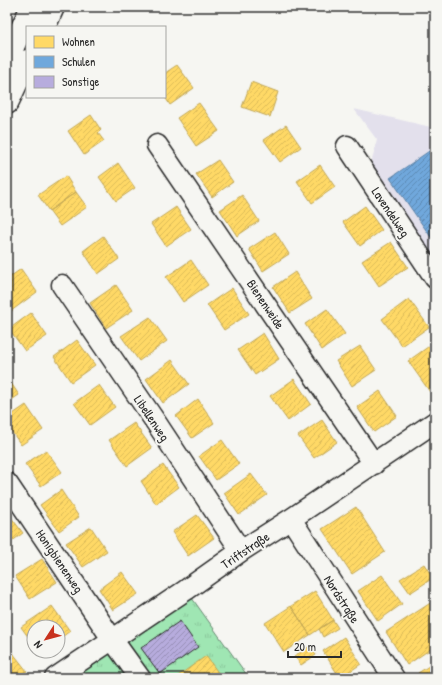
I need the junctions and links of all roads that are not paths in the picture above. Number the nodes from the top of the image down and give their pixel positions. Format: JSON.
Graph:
{"nodes":[{"id":1,"x":32,"y":7,"type":"edge"},
{"id":2,"x":53,"y":7,"type":"edge"},
{"id":3,"x":44,"y":26,"type":"edge"},
{"id":4,"x":7,"y":58,"type":"edge"},
{"id":5,"x":26,"y":63,"type":"edge"},
{"id":6,"x":7,"y":103,"type":"edge"},
{"id":7,"x":157,"y":145,"type":"dead end"},
{"id":8,"x":347,"y":146,"type":"dead end"},
{"id":9,"x":435,"y":278,"type":"edge"},
{"id":10,"x":62,"y":285,"type":"dead end"},
{"id":11,"x":435,"y":422,"type":"edge"},
{"id":12,"x":374,"y":464,"type":"junction"},
{"id":13,"x":7,"y":483,"type":"edge"},
{"id":14,"x":291,"y":519,"type":"junction"},
{"id":15,"x":241,"y":551,"type":"junction"},
{"id":16,"x":112,"y":639,"type":"junction"},
{"id":17,"x":55,"y":678,"type":"edge"},
{"id":18,"x":140,"y":678,"type":"edge"},
{"id":19,"x":394,"y":678,"type":"edge"}],
"edges":[{"from":1,"to":4,"type":"highway"},
{"from":2,"to":3,"type":"highway"},
{"from":5,"to":6,"type":"highway"},
{"from":7,"to":12,"type":"street","name":"Bienenweide"},
{"from":8,"to":9,"type":"street","name":"Lavendelweg"},
{"from":10,"to":15,"type":"street","name":"Libellenweg"},
{"from":11,"to":12,"type":"street","name":"Triftstraße"},
{"from":12,"to":14,"type":"street","name":"Triftstraße"},
{"from":13,"to":16,"type":"street","name":"Honigbienenweg"},
{"from":14,"to":15,"type":"street","name":"Triftstraße"},
{"from":14,"to":19,"type":"street","name":"Nordstraße"},
{"from":15,"to":16,"type":"street","name":"Triftstraße"},
{"from":16,"to":17,"type":"street","name":"Triftstraße"},
{"from":16,"to":18,"type":"street","name":"Honigbienenweg"}]}
